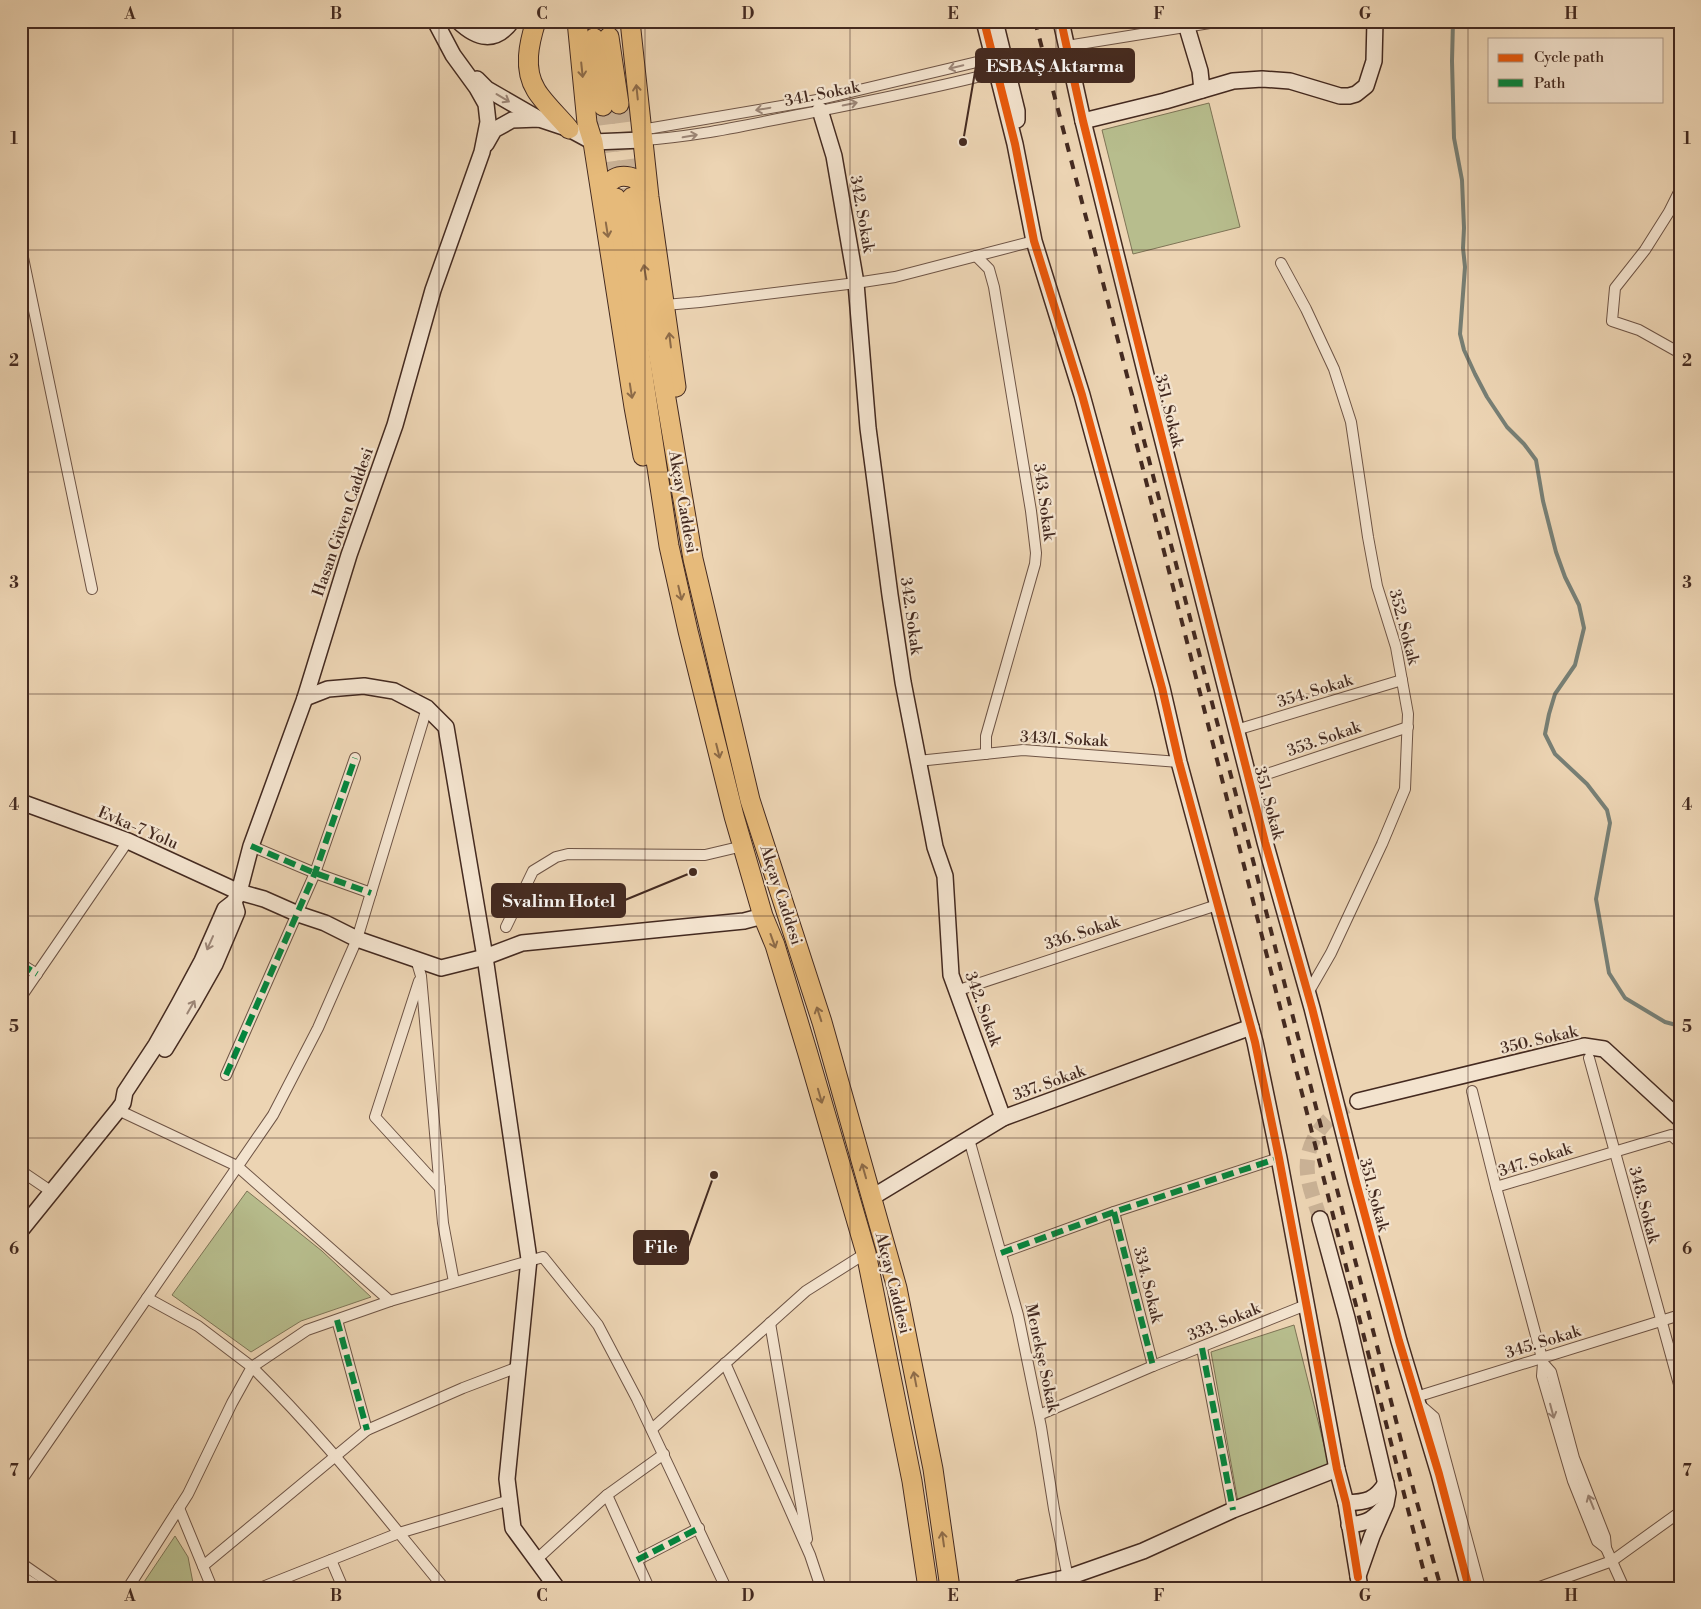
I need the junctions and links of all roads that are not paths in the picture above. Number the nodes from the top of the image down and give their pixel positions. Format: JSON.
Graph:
{"nodes":[{"id":1,"x":435,"y":21,"type":"edge"},
{"id":2,"x":458,"y":21,"type":"edge"},
{"id":3,"x":512,"y":21,"type":"edge"},
{"id":4,"x":536,"y":21,"type":"edge"},
{"id":5,"x":577,"y":21,"type":"edge"},
{"id":6,"x":630,"y":21,"type":"edge"},
{"id":7,"x":984,"y":21,"type":"edge"},
{"id":8,"x":995,"y":21,"type":"edge"},
{"id":9,"x":1061,"y":21,"type":"edge"},
{"id":10,"x":1222,"y":21,"type":"edge"},
{"id":11,"x":1375,"y":21,"type":"edge"},
{"id":12,"x":1186,"y":24,"type":"edge"},
{"id":13,"x":601,"y":38,"type":"tunnel mouth"},
{"id":14,"x":1067,"y":46,"type":"junction"},
{"id":15,"x":453,"y":54,"type":"junction"},
{"id":16,"x":1000,"y":64,"type":"junction"},
{"id":17,"x":1202,"y":90,"type":"junction"},
{"id":18,"x":611,"y":105,"type":"tunnel mouth"},
{"id":19,"x":820,"y":110,"type":"junction"},
{"id":20,"x":538,"y":119,"type":"junction"},
{"id":21,"x":1084,"y":121,"type":"junction"},
{"id":22,"x":569,"y":129,"type":"junction"},
{"id":23,"x":642,"y":135,"type":"junction"},
{"id":24,"x":593,"y":142,"type":"junction"},
{"id":25,"x":482,"y":152,"type":"junction"},
{"id":26,"x":1680,"y":190,"type":"edge"},
{"id":27,"x":624,"y":197,"type":"junction"},
{"id":28,"x":1034,"y":241,"type":"junction"},
{"id":29,"x":21,"y":248,"type":"edge"},
{"id":30,"x":976,"y":256,"type":"junction"},
{"id":31,"x":1281,"y":263,"type":"dead end"},
{"id":32,"x":856,"y":284,"type":"junction"},
{"id":33,"x":665,"y":305,"type":"junction"},
{"id":34,"x":1680,"y":353,"type":"edge"},
{"id":35,"x":689,"y":545,"type":"junction"},
{"id":36,"x":92,"y":589,"type":"dead end"},
{"id":37,"x":1402,"y":680,"type":"junction"},
{"id":38,"x":306,"y":698,"type":"junction"},
{"id":39,"x":426,"y":708,"type":"junction"},
{"id":40,"x":1408,"y":727,"type":"junction"},
{"id":41,"x":1236,"y":730,"type":"junction"},
{"id":42,"x":986,"y":754,"type":"junction"},
{"id":43,"x":355,"y":758,"type":"dead end"},
{"id":44,"x":918,"y":761,"type":"junction"},
{"id":45,"x":1179,"y":762,"type":"junction"},
{"id":46,"x":1249,"y":780,"type":"junction"},
{"id":47,"x":22,"y":803,"type":"edge"},
{"id":48,"x":128,"y":841,"type":"junction"},
{"id":49,"x":251,"y":846,"type":"junction"},
{"id":50,"x":743,"y":846,"type":"junction"},
{"id":51,"x":316,"y":873,"type":"junction"},
{"id":52,"x":371,"y":893,"type":"junction"},
{"id":53,"x":236,"y":897,"type":"junction"},
{"id":54,"x":1217,"y":905,"type":"junction"},
{"id":55,"x":298,"y":914,"type":"junction"},
{"id":56,"x":763,"y":916,"type":"junction"},
{"id":57,"x":506,"y":927,"type":"dead end"},
{"id":58,"x":357,"y":938,"type":"junction"},
{"id":59,"x":485,"y":957,"type":"junction"},
{"id":60,"x":416,"y":958,"type":"junction"},
{"id":61,"x":21,"y":964,"type":"edge"},
{"id":62,"x":37,"y":974,"type":"junction"},
{"id":63,"x":421,"y":976,"type":"junction"},
{"id":64,"x":956,"y":990,"type":"junction"},
{"id":65,"x":1308,"y":993,"type":"junction"},
{"id":66,"x":21,"y":997,"type":"edge"},
{"id":67,"x":1251,"y":1027,"type":"junction"},
{"id":68,"x":1589,"y":1058,"type":"dead end"},
{"id":69,"x":226,"y":1075,"type":"dead end"},
{"id":70,"x":1472,"y":1091,"type":"dead end"},
{"id":71,"x":1358,"y":1101,"type":"tunnel mouth"},
{"id":72,"x":120,"y":1106,"type":"junction"},
{"id":73,"x":1003,"y":1118,"type":"junction"},
{"id":74,"x":1680,"y":1119,"type":"edge"},
{"id":75,"x":969,"y":1139,"type":"junction"},
{"id":76,"x":1680,"y":1143,"type":"edge"},
{"id":77,"x":1614,"y":1151,"type":"junction"},
{"id":78,"x":1278,"y":1158,"type":"junction"},
{"id":79,"x":237,"y":1166,"type":"junction"},
{"id":80,"x":21,"y":1171,"type":"edge"},
{"id":81,"x":1496,"y":1187,"type":"junction"},
{"id":82,"x":440,"y":1188,"type":"junction"},
{"id":83,"x":52,"y":1192,"type":"junction"},
{"id":84,"x":871,"y":1198,"type":"junction"},
{"id":85,"x":1114,"y":1212,"type":"junction"},
{"id":86,"x":1320,"y":1219,"type":"tunnel mouth"},
{"id":87,"x":21,"y":1230,"type":"edge"},
{"id":88,"x":866,"y":1253,"type":"junction"},
{"id":89,"x":1001,"y":1253,"type":"junction"},
{"id":90,"x":529,"y":1259,"type":"junction"},
{"id":91,"x":454,"y":1282,"type":"junction"},
{"id":92,"x":147,"y":1298,"type":"junction"},
{"id":93,"x":390,"y":1301,"type":"junction"},
{"id":94,"x":1306,"y":1305,"type":"junction"},
{"id":95,"x":1680,"y":1315,"type":"edge"},
{"id":96,"x":337,"y":1320,"type":"junction"},
{"id":97,"x":1660,"y":1321,"type":"junction"},
{"id":98,"x":770,"y":1323,"type":"junction"},
{"id":99,"x":1202,"y":1348,"type":"junction"},
{"id":100,"x":1543,"y":1360,"type":"junction"},
{"id":101,"x":725,"y":1363,"type":"junction"},
{"id":102,"x":1153,"y":1366,"type":"junction"},
{"id":103,"x":252,"y":1367,"type":"junction"},
{"id":104,"x":518,"y":1367,"type":"junction"},
{"id":105,"x":1680,"y":1388,"type":"edge"},
{"id":106,"x":1417,"y":1400,"type":"junction"},
{"id":107,"x":1039,"y":1415,"type":"junction"},
{"id":108,"x":652,"y":1429,"type":"junction"},
{"id":109,"x":367,"y":1430,"type":"junction"},
{"id":110,"x":664,"y":1454,"type":"junction"},
{"id":111,"x":335,"y":1455,"type":"junction"},
{"id":112,"x":1337,"y":1469,"type":"junction"},
{"id":113,"x":21,"y":1481,"type":"edge"},
{"id":114,"x":1386,"y":1484,"type":"junction"},
{"id":115,"x":607,"y":1495,"type":"junction"},
{"id":116,"x":510,"y":1500,"type":"junction"},
{"id":117,"x":1346,"y":1503,"type":"junction"},
{"id":118,"x":1386,"y":1504,"type":"junction"},
{"id":119,"x":178,"y":1508,"type":"junction"},
{"id":120,"x":1233,"y":1510,"type":"junction"},
{"id":121,"x":1680,"y":1512,"type":"edge"},
{"id":122,"x":699,"y":1528,"type":"junction"},
{"id":123,"x":1350,"y":1532,"type":"junction"},
{"id":124,"x":399,"y":1533,"type":"junction"},
{"id":125,"x":1372,"y":1536,"type":"junction"},
{"id":126,"x":810,"y":1555,"type":"junction"},
{"id":127,"x":331,"y":1560,"type":"junction"},
{"id":128,"x":536,"y":1560,"type":"junction"},
{"id":129,"x":637,"y":1560,"type":"junction"},
{"id":130,"x":1612,"y":1562,"type":"junction"},
{"id":131,"x":21,"y":1563,"type":"edge"},
{"id":132,"x":203,"y":1566,"type":"junction"},
{"id":133,"x":23,"y":1580,"type":"edge"},
{"id":134,"x":1359,"y":1582,"type":"edge"},
{"id":135,"x":1069,"y":1583,"type":"edge"},
{"id":136,"x":40,"y":1588,"type":"edge"},
{"id":137,"x":57,"y":1588,"type":"edge"},
{"id":138,"x":128,"y":1588,"type":"edge"},
{"id":139,"x":212,"y":1588,"type":"edge"},
{"id":140,"x":260,"y":1588,"type":"edge"},
{"id":141,"x":343,"y":1588,"type":"edge"},
{"id":142,"x":444,"y":1588,"type":"edge"},
{"id":143,"x":557,"y":1588,"type":"edge"},
{"id":144,"x":649,"y":1588,"type":"edge"},
{"id":145,"x":726,"y":1588,"type":"edge"},
{"id":146,"x":821,"y":1588,"type":"edge"},
{"id":147,"x":928,"y":1588,"type":"edge"},
{"id":148,"x":950,"y":1588,"type":"edge"},
{"id":149,"x":1020,"y":1588,"type":"edge"},
{"id":150,"x":1469,"y":1588,"type":"edge"},
{"id":151,"x":1480,"y":1588,"type":"edge"},
{"id":152,"x":1537,"y":1588,"type":"edge"},
{"id":153,"x":1624,"y":1588,"type":"edge"}],
"edges":[{"from":1,"to":15,"type":"street"},
{"from":2,"to":3,"type":"street"},
{"from":4,"to":22,"type":"highway"},
{"from":5,"to":24,"type":"highway","one_way":true},
{"from":23,"to":6,"type":"highway","one_way":true},
{"from":7,"to":16,"type":"street"},
{"from":8,"to":16,"type":"street"},
{"from":9,"to":14,"type":"street","name":"351. Sokak"},
{"from":10,"to":12,"type":"street"},
{"from":11,"to":17,"type":"street"},
{"from":12,"to":14,"type":"street"},
{"from":12,"to":17,"type":"street"},
{"from":13,"to":18,"type":"highway"},
{"from":14,"to":21,"type":"street","name":"351. Sokak"},
{"from":15,"to":20,"type":"street","one_way":true},
{"from":15,"to":25,"type":"street"},
{"from":19,"to":16,"type":"street","name":"341. Sokak","one_way":true},
{"from":16,"to":23,"type":"street","name":"341. Sokak","one_way":true},
{"from":16,"to":28,"type":"street"},
{"from":17,"to":21,"type":"street"},
{"from":23,"to":19,"type":"street","name":"341. Sokak","one_way":true},
{"from":19,"to":32,"type":"street","name":"342. Sokak"},
{"from":20,"to":22,"type":"street"},
{"from":20,"to":25,"type":"street"},
{"from":21,"to":41,"type":"street","name":"351. Sokak"},
{"from":22,"to":24,"type":"street"},
{"from":23,"to":24,"type":"street"},
{"from":23,"to":27,"type":"highway"},
{"from":24,"to":27,"type":"highway"},
{"from":25,"to":38,"type":"street","name":"Hasan Güven Caddesi"},
{"from":26,"to":34,"type":"street"},
{"from":27,"to":33,"type":"highway"},
{"from":35,"to":27,"type":"highway","name":"Akçay Caddesi","one_way":true},
{"from":27,"to":50,"type":"highway","name":"Akçay Caddesi","one_way":true},
{"from":28,"to":30,"type":"street"},
{"from":28,"to":45,"type":"street"},
{"from":29,"to":36,"type":"street"},
{"from":30,"to":32,"type":"street"},
{"from":30,"to":42,"type":"street","name":"343. Sokak"},
{"from":31,"to":37,"type":"street","name":"352. Sokak"},
{"from":32,"to":33,"type":"street"},
{"from":32,"to":44,"type":"street","name":"342. Sokak"},
{"from":35,"to":33,"type":"highway","one_way":true},
{"from":84,"to":35,"type":"highway","name":"Akçay Caddesi","one_way":true},
{"from":37,"to":40,"type":"street","name":"352. Sokak"},
{"from":37,"to":41,"type":"street","name":"354. Sokak"},
{"from":38,"to":39,"type":"street"},
{"from":38,"to":49,"type":"street","name":"Hasan Güven Caddesi"},
{"from":39,"to":52,"type":"street"},
{"from":39,"to":59,"type":"street"},
{"from":40,"to":46,"type":"street","name":"353. Sokak"},
{"from":40,"to":65,"type":"street","name":"352. Sokak"},
{"from":41,"to":46,"type":"street","name":"351. Sokak"},
{"from":42,"to":44,"type":"street","name":"343/1. Sokak"},
{"from":42,"to":45,"type":"street","name":"343/1. Sokak"},
{"from":43,"to":51,"type":"street"},
{"from":44,"to":64,"type":"street","name":"342. Sokak"},
{"from":45,"to":54,"type":"street"},
{"from":46,"to":65,"type":"street","name":"351. Sokak"},
{"from":47,"to":48,"type":"street","name":"Evka-7 Yolu"},
{"from":48,"to":53,"type":"street","name":"Evka-7 Yolu"},
{"from":48,"to":62,"type":"street"},
{"from":49,"to":51,"type":"street"},
{"from":49,"to":53,"type":"street","name":"Hasan Güven Caddesi"},
{"from":50,"to":56,"type":"highway","name":"Akçay Caddesi"},
{"from":50,"to":57,"type":"street"},
{"from":51,"to":52,"type":"street"},
{"from":51,"to":55,"type":"street"},
{"from":52,"to":58,"type":"street"},
{"from":53,"to":55,"type":"street","name":"Evka-7 Yolu"},
{"from":53,"to":72,"type":"street","name":"Hasan Güven Caddesi"},
{"from":54,"to":64,"type":"street","name":"336. Sokak"},
{"from":54,"to":67,"type":"street"},
{"from":55,"to":58,"type":"street","name":"Evka-7 Yolu"},
{"from":55,"to":69,"type":"street"},
{"from":56,"to":59,"type":"street"},
{"from":56,"to":88,"type":"highway","name":"Akçay Caddesi","one_way":true},
{"from":58,"to":60,"type":"street","name":"Evka-7 Yolu"},
{"from":58,"to":79,"type":"street"},
{"from":59,"to":60,"type":"street","name":"Evka-7 Yolu"},
{"from":59,"to":90,"type":"street"},
{"from":60,"to":63,"type":"street"},
{"from":61,"to":62,"type":"street"},
{"from":62,"to":66,"type":"street"},
{"from":63,"to":82,"type":"street"},
{"from":63,"to":82,"type":"street"},
{"from":64,"to":73,"type":"street","name":"342. Sokak"},
{"from":65,"to":106,"type":"street","name":"351. Sokak"},
{"from":67,"to":73,"type":"street","name":"337. Sokak"},
{"from":67,"to":78,"type":"street"},
{"from":68,"to":77,"type":"street","name":"348. Sokak"},
{"from":70,"to":81,"type":"street"},
{"from":71,"to":74,"type":"street","name":"350. Sokak"},
{"from":72,"to":79,"type":"street"},
{"from":72,"to":83,"type":"street","name":"Hasan Güven Caddesi"},
{"from":73,"to":75,"type":"street","name":"337. Sokak"},
{"from":75,"to":84,"type":"street","name":"337. Sokak"},
{"from":75,"to":89,"type":"street","name":"Menekşe Sokak"},
{"from":76,"to":77,"type":"street","name":"347. Sokak"},
{"from":77,"to":81,"type":"street","name":"347. Sokak"},
{"from":77,"to":97,"type":"street","name":"348. Sokak"},
{"from":78,"to":85,"type":"street"},
{"from":78,"to":94,"type":"street"},
{"from":79,"to":92,"type":"street"},
{"from":79,"to":93,"type":"street"},
{"from":80,"to":83,"type":"street"},
{"from":81,"to":100,"type":"street","name":"347. Sokak"},
{"from":82,"to":91,"type":"street"},
{"from":83,"to":87,"type":"street","name":"Hasan Güven Caddesi"},
{"from":148,"to":84,"type":"highway","name":"Akçay Caddesi","one_way":true},
{"from":85,"to":89,"type":"street"},
{"from":85,"to":102,"type":"street","name":"334. Sokak"},
{"from":86,"to":114,"type":"street"},
{"from":88,"to":98,"type":"street"},
{"from":88,"to":147,"type":"highway","name":"Akçay Caddesi"},
{"from":89,"to":107,"type":"street","name":"Menekşe Sokak"},
{"from":90,"to":91,"type":"street"},
{"from":90,"to":104,"type":"street"},
{"from":90,"to":108,"type":"street"},
{"from":91,"to":93,"type":"street"},
{"from":92,"to":103,"type":"street"},
{"from":92,"to":113,"type":"street"},
{"from":93,"to":96,"type":"street"},
{"from":94,"to":99,"type":"street","name":"333. Sokak"},
{"from":94,"to":112,"type":"street"},
{"from":95,"to":97,"type":"street","name":"345. Sokak"},
{"from":96,"to":103,"type":"street"},
{"from":96,"to":109,"type":"street"},
{"from":97,"to":100,"type":"street","name":"345. Sokak"},
{"from":97,"to":105,"type":"street","name":"348. Sokak"},
{"from":98,"to":101,"type":"street"},
{"from":98,"to":126,"type":"street"},
{"from":99,"to":102,"type":"street","name":"333. Sokak"},
{"from":99,"to":120,"type":"street"},
{"from":100,"to":106,"type":"street","name":"345. Sokak"},
{"from":100,"to":130,"type":"street","name":"347. Sokak"},
{"from":101,"to":108,"type":"street"},
{"from":101,"to":126,"type":"street"},
{"from":102,"to":107,"type":"street","name":"333. Sokak"},
{"from":103,"to":111,"type":"street"},
{"from":103,"to":119,"type":"street"},
{"from":104,"to":109,"type":"street"},
{"from":104,"to":116,"type":"street"},
{"from":106,"to":150,"type":"street","name":"351. Sokak"},
{"from":106,"to":151,"type":"street"},
{"from":107,"to":135,"type":"street","name":"Menekşe Sokak"},
{"from":108,"to":110,"type":"street"},
{"from":109,"to":111,"type":"street"},
{"from":110,"to":115,"type":"street"},
{"from":110,"to":122,"type":"street"},
{"from":111,"to":124,"type":"street"},
{"from":111,"to":132,"type":"street"},
{"from":112,"to":117,"type":"street"},
{"from":112,"to":120,"type":"street"},
{"from":114,"to":117,"type":"street"},
{"from":114,"to":118,"type":"street"},
{"from":115,"to":128,"type":"street"},
{"from":115,"to":129,"type":"street"},
{"from":116,"to":124,"type":"street"},
{"from":116,"to":128,"type":"street"},
{"from":117,"to":123,"type":"street"},
{"from":118,"to":123,"type":"street"},
{"from":118,"to":125,"type":"street"},
{"from":119,"to":132,"type":"street"},
{"from":119,"to":138,"type":"street"},
{"from":120,"to":135,"type":"street"},
{"from":121,"to":130,"type":"street"},
{"from":122,"to":129,"type":"street"},
{"from":122,"to":145,"type":"street"},
{"from":123,"to":125,"type":"street"},
{"from":123,"to":134,"type":"street"},
{"from":124,"to":127,"type":"street"},
{"from":124,"to":142,"type":"street"},
{"from":125,"to":134,"type":"street"},
{"from":126,"to":146,"type":"street"},
{"from":127,"to":140,"type":"street"},
{"from":127,"to":141,"type":"street"},
{"from":128,"to":143,"type":"street"},
{"from":129,"to":144,"type":"street"},
{"from":130,"to":152,"type":"street"},
{"from":130,"to":153,"type":"street","name":"347. Sokak"},
{"from":131,"to":137,"type":"street"},
{"from":132,"to":139,"type":"street"},
{"from":133,"to":136,"type":"street"},
{"from":135,"to":149,"type":"street"}]}
